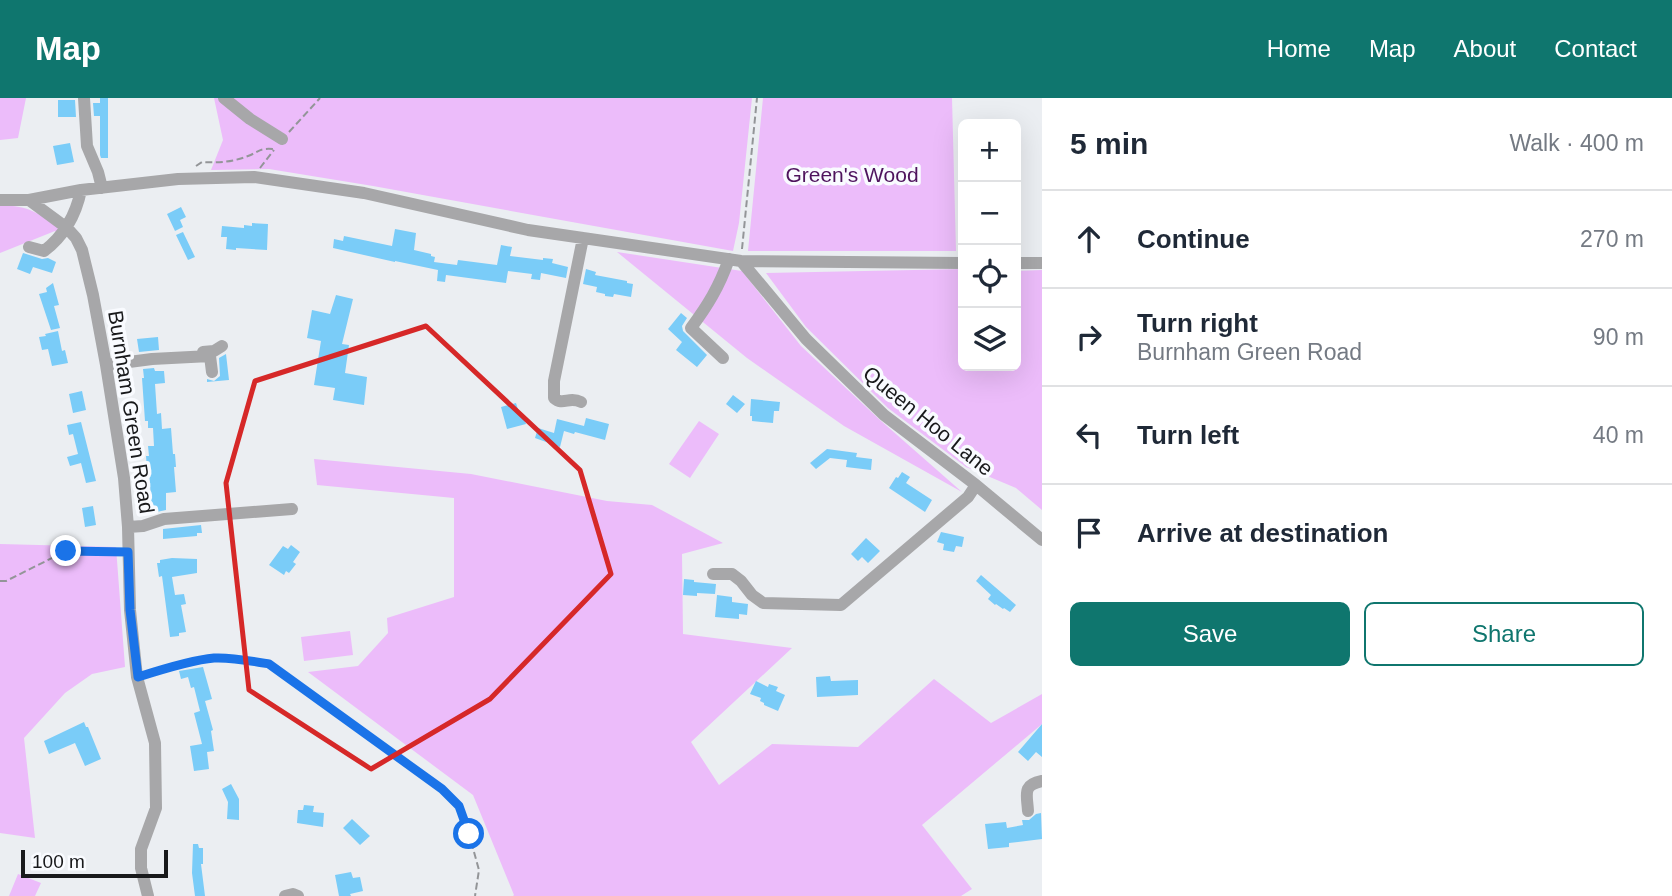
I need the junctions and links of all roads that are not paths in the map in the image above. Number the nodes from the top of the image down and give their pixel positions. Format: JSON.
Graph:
{"nodes":[{"id":1,"x":84,"y":98,"type":"edge"},
{"id":2,"x":224,"y":98,"type":"edge"},
{"id":3,"x":278,"y":144,"type":"road end"},
{"id":4,"x":102,"y":188,"type":"junction"},
{"id":5,"x":81,"y":190,"type":"junction"},
{"id":6,"x":0,"y":200,"type":"edge"},
{"id":7,"x":29,"y":200,"type":"junction"},
{"id":8,"x":67,"y":228,"type":"junction"},
{"id":9,"x":583,"y":238,"type":"junction"},
{"id":10,"x":29,"y":247,"type":"dead end"},
{"id":11,"x":735,"y":260,"type":"junction"},
{"id":12,"x":958,"y":263,"type":"edge"},
{"id":13,"x":1021,"y":263,"type":"edge"},
{"id":14,"x":1042,"y":263,"type":"edge"},
{"id":15,"x":222,"y":346,"type":"dead end"},
{"id":16,"x":723,"y":358,"type":"dead end"},
{"id":17,"x":105,"y":361,"type":"junction"},
{"id":18,"x":212,"y":372,"type":"dead end"},
{"id":19,"x":581,"y":402,"type":"dead end"},
{"id":20,"x":976,"y":485,"type":"junction"},
{"id":21,"x":292,"y":509,"type":"dead end"},
{"id":22,"x":128,"y":527,"type":"junction"},
{"id":23,"x":1042,"y":540,"type":"edge"},
{"id":24,"x":713,"y":575,"type":"dead end"},
{"id":25,"x":1042,"y":781,"type":"edge"},
{"id":26,"x":1028,"y":811,"type":"dead end"},
{"id":27,"x":148,"y":896,"type":"edge"},
{"id":28,"x":285,"y":896,"type":"edge"},
{"id":29,"x":298,"y":896,"type":"edge"}],
"edges":[{"from":1,"to":4,"type":"street"},
{"from":2,"to":3,"type":"street"},
{"from":4,"to":5,"type":"street"},
{"from":4,"to":9,"type":"street"},
{"from":5,"to":7,"type":"street"},
{"from":5,"to":8,"type":"street"},
{"from":6,"to":7,"type":"street"},
{"from":7,"to":8,"type":"street","name":"Burnham Green Road"},
{"from":8,"to":10,"type":"street"},
{"from":8,"to":17,"type":"street","name":"Burnham Green Road"},
{"from":9,"to":11,"type":"street"},
{"from":9,"to":19,"type":"street"},
{"from":11,"to":12,"type":"street"},
{"from":11,"to":16,"type":"street"},
{"from":11,"to":20,"type":"street","name":"Queen Hoo Lane"},
{"from":13,"to":14,"type":"street"},
{"from":15,"to":17,"type":"street"},
{"from":17,"to":18,"type":"street"},
{"from":17,"to":22,"type":"street","name":"Burnham Green Road"},
{"from":20,"to":23,"type":"street","name":"Queen Hoo Lane"},
{"from":20,"to":24,"type":"street"},
{"from":21,"to":22,"type":"street"},
{"from":22,"to":27,"type":"street","name":"Burnham Green Road"},
{"from":25,"to":26,"type":"street"},
{"from":28,"to":29,"type":"street"}]}
